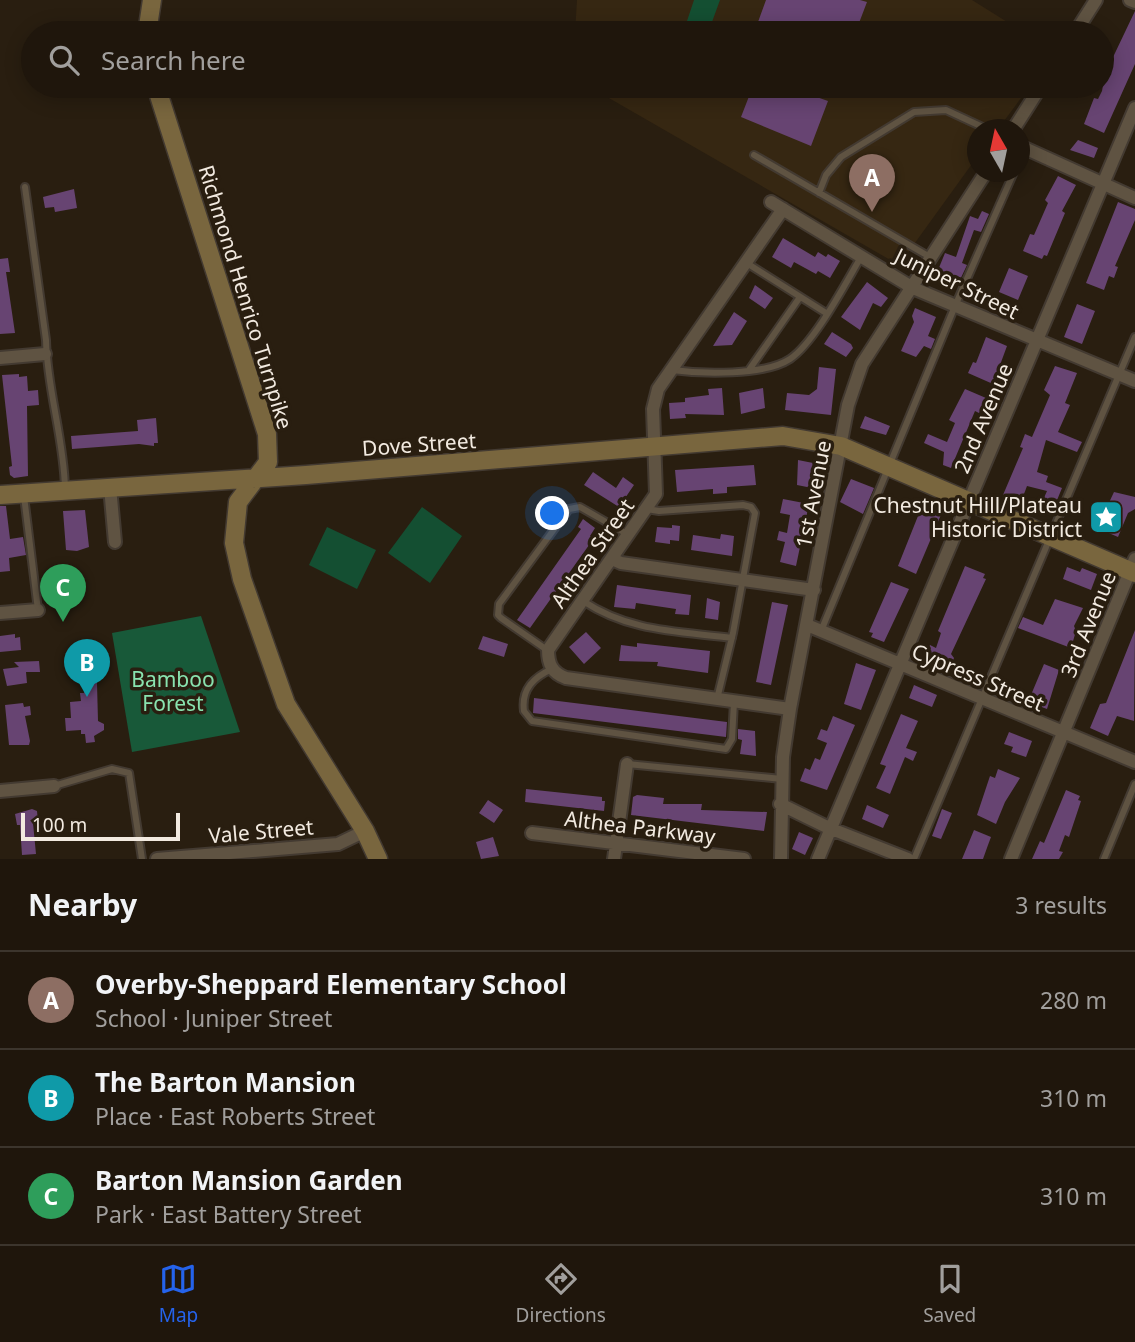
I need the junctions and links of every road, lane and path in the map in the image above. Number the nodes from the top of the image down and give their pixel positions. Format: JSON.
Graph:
{"nodes":[{"id":1,"x":152,"y":0,"type":"edge"},
{"id":2,"x":1096,"y":0,"type":"edge"},
{"id":3,"x":1130,"y":0,"type":"edge"},
{"id":4,"x":1135,"y":2,"type":"edge"},
{"id":5,"x":149,"y":21,"type":"edge"},
{"id":6,"x":1082,"y":21,"type":"edge"},
{"id":7,"x":160,"y":98,"type":"edge"},
{"id":8,"x":1033,"y":98,"type":"edge"},
{"id":9,"x":1135,"y":108,"type":"edge"},
{"id":10,"x":1020,"y":119,"type":"edge"},
{"id":11,"x":967,"y":120,"type":"edge"},
{"id":12,"x":754,"y":155,"type":"dead end"},
{"id":13,"x":1030,"y":155,"type":"edge"},
{"id":14,"x":980,"y":182,"type":"edge"},
{"id":15,"x":1010,"y":182,"type":"edge"},
{"id":16,"x":1103,"y":184,"type":"junction"},
{"id":17,"x":25,"y":187,"type":"dead end"},
{"id":18,"x":819,"y":193,"type":"junction"},
{"id":19,"x":1135,"y":198,"type":"edge"},
{"id":20,"x":777,"y":206,"type":"joint"},
{"id":21,"x":861,"y":256,"type":"junction"},
{"id":22,"x":932,"y":258,"type":"junction"},
{"id":23,"x":745,"y":262,"type":"junction"},
{"id":24,"x":913,"y":288,"type":"junction"},
{"id":25,"x":800,"y":297,"type":"junction"},
{"id":26,"x":954,"y":306,"type":"junction"},
{"id":27,"x":826,"y":313,"type":"junction"},
{"id":28,"x":1135,"y":337,"type":"edge"},
{"id":29,"x":1037,"y":342,"type":"junction"},
{"id":30,"x":45,"y":354,"type":"junction"},
{"id":31,"x":0,"y":358,"type":"edge"},
{"id":32,"x":670,"y":370,"type":"junction"},
{"id":33,"x":749,"y":370,"type":"junction"},
{"id":34,"x":1119,"y":375,"type":"junction"},
{"id":35,"x":1135,"y":381,"type":"edge"},
{"id":36,"x":841,"y":446,"type":"junction"},
{"id":37,"x":656,"y":448,"type":"junction"},
{"id":38,"x":889,"y":465,"type":"junction"},
{"id":39,"x":255,"y":479,"type":"junction"},
{"id":40,"x":110,"y":487,"type":"junction"},
{"id":41,"x":65,"y":491,"type":"junction"},
{"id":42,"x":24,"y":494,"type":"junction"},
{"id":43,"x":0,"y":495,"type":"edge"},
{"id":44,"x":969,"y":499,"type":"junction"},
{"id":45,"x":646,"y":509,"type":"junction"},
{"id":46,"x":629,"y":535,"type":"junction"},
{"id":47,"x":1050,"y":536,"type":"junction"},
{"id":48,"x":115,"y":542,"type":"dead end"},
{"id":49,"x":612,"y":559,"type":"junction"},
{"id":50,"x":1133,"y":567,"type":"edge"},
{"id":51,"x":743,"y":579,"type":"junction"},
{"id":52,"x":814,"y":590,"type":"junction"},
{"id":53,"x":583,"y":601,"type":"junction"},
{"id":54,"x":38,"y":610,"type":"joint"},
{"id":55,"x":0,"y":613,"type":"edge"},
{"id":56,"x":807,"y":625,"type":"junction"},
{"id":57,"x":821,"y":631,"type":"junction"},
{"id":58,"x":732,"y":638,"type":"junction"},
{"id":59,"x":548,"y":650,"type":"junction"},
{"id":60,"x":898,"y":663,"type":"junction"},
{"id":61,"x":552,"y":669,"type":"junction"},
{"id":62,"x":717,"y":699,"type":"junction"},
{"id":63,"x":982,"y":699,"type":"junction"},
{"id":64,"x":734,"y":702,"type":"junction"},
{"id":65,"x":790,"y":709,"type":"junction"},
{"id":66,"x":1064,"y":734,"type":"junction"},
{"id":67,"x":1135,"y":762,"type":"edge"},
{"id":68,"x":627,"y":764,"type":"joint"},
{"id":69,"x":782,"y":779,"type":"junction"},
{"id":70,"x":1135,"y":784,"type":"edge"},
{"id":71,"x":54,"y":786,"type":"joint"},
{"id":72,"x":0,"y":791,"type":"edge"},
{"id":73,"x":780,"y":804,"type":"junction"},
{"id":74,"x":830,"y":828,"type":"junction"},
{"id":75,"x":365,"y":831,"type":"junction"},
{"id":76,"x":533,"y":833,"type":"dead end"},
{"id":77,"x":616,"y":844,"type":"junction"},
{"id":78,"x":142,"y":859,"type":"edge"},
{"id":79,"x":157,"y":859,"type":"edge"},
{"id":80,"x":378,"y":859,"type":"edge"},
{"id":81,"x":614,"y":859,"type":"edge"},
{"id":82,"x":744,"y":859,"type":"edge"},
{"id":83,"x":781,"y":859,"type":"edge"},
{"id":84,"x":818,"y":859,"type":"edge"},
{"id":85,"x":908,"y":859,"type":"edge"},
{"id":86,"x":914,"y":859,"type":"edge"},
{"id":87,"x":1011,"y":859,"type":"edge"},
{"id":88,"x":1104,"y":859,"type":"edge"}],
"edges":[{"from":1,"to":5,"type":"street"},
{"from":2,"to":6,"type":"street"},
{"from":3,"to":4,"type":"street"},
{"from":7,"to":39,"type":"street","name":"Richmond Henrico Turnpike"},
{"from":8,"to":10,"type":"street"},
{"from":9,"to":16,"type":"street","name":"2nd Avenue"},
{"from":11,"to":18,"type":"lane"},
{"from":12,"to":18,"type":"lane"},
{"from":13,"to":16,"type":"street"},
{"from":14,"to":22,"type":"street","name":"1st Avenue"},
{"from":15,"to":26,"type":"lane"},
{"from":16,"to":19,"type":"street"},
{"from":16,"to":29,"type":"street","name":"2nd Avenue"},
{"from":17,"to":30,"type":"lane"},
{"from":18,"to":22,"type":"lane"},
{"from":20,"to":21,"type":"street","name":"Juniper Street"},
{"from":20,"to":23,"type":"street","name":"Althea Street"},
{"from":21,"to":24,"type":"street","name":"Juniper Street"},
{"from":21,"to":27,"type":"lane"},
{"from":22,"to":24,"type":"street","name":"1st Avenue"},
{"from":23,"to":25,"type":"lane"},
{"from":23,"to":32,"type":"street","name":"Althea Street"},
{"from":24,"to":26,"type":"street","name":"Juniper Street"},
{"from":24,"to":36,"type":"street","name":"1st Avenue"},
{"from":25,"to":27,"type":"lane"},
{"from":25,"to":33,"type":"lane"},
{"from":26,"to":29,"type":"street","name":"Juniper Street"},
{"from":26,"to":38,"type":"lane"},
{"from":27,"to":33,"type":"lane"},
{"from":28,"to":34,"type":"lane"},
{"from":29,"to":34,"type":"street","name":"Juniper Street"},
{"from":29,"to":44,"type":"street","name":"2nd Avenue"},
{"from":30,"to":31,"type":"street"},
{"from":30,"to":41,"type":"lane"},
{"from":32,"to":33,"type":"lane"},
{"from":32,"to":37,"type":"street","name":"Althea Street"},
{"from":34,"to":35,"type":"street","name":"Juniper Street"},
{"from":34,"to":47,"type":"lane"},
{"from":36,"to":37,"type":"street","name":"Dove Street"},
{"from":36,"to":38,"type":"street","name":"Dove Street"},
{"from":36,"to":52,"type":"street","name":"1st Avenue"},
{"from":37,"to":39,"type":"street","name":"Dove Street"},
{"from":37,"to":45,"type":"street","name":"Althea Street"},
{"from":38,"to":44,"type":"street","name":"Dove Street"},
{"from":38,"to":57,"type":"lane"},
{"from":39,"to":40,"type":"street","name":"Dove Street"},
{"from":39,"to":75,"type":"street","name":"Richmond Henrico Turnpike"},
{"from":40,"to":41,"type":"street","name":"Dove Street"},
{"from":40,"to":48,"type":"street"},
{"from":41,"to":42,"type":"street","name":"Dove Street"},
{"from":42,"to":43,"type":"street","name":"Dove Street"},
{"from":42,"to":54,"type":"lane"},
{"from":44,"to":47,"type":"street","name":"Dove Street"},
{"from":44,"to":60,"type":"street","name":"2nd Avenue"},
{"from":45,"to":46,"type":"street","name":"Althea Street"},
{"from":45,"to":51,"type":"lane"},
{"from":46,"to":49,"type":"street","name":"Althea Street"},
{"from":46,"to":59,"type":"lane"},
{"from":47,"to":50,"type":"street","name":"Dove Street"},
{"from":47,"to":63,"type":"lane"},
{"from":49,"to":51,"type":"street"},
{"from":49,"to":53,"type":"street","name":"Althea Street"},
{"from":50,"to":66,"type":"street","name":"3rd Avenue"},
{"from":51,"to":52,"type":"street"},
{"from":51,"to":58,"type":"lane"},
{"from":52,"to":56,"type":"street","name":"1st Avenue"},
{"from":53,"to":58,"type":"lane"},
{"from":53,"to":59,"type":"street","name":"Althea Street"},
{"from":54,"to":55,"type":"street"},
{"from":56,"to":57,"type":"street","name":"Cypress Street"},
{"from":56,"to":65,"type":"street","name":"1st Avenue"},
{"from":57,"to":60,"type":"street","name":"Cypress Street"},
{"from":58,"to":62,"type":"lane"},
{"from":59,"to":61,"type":"street"},
{"from":60,"to":63,"type":"street","name":"Cypress Street"},
{"from":60,"to":74,"type":"street","name":"2nd Avenue"},
{"from":61,"to":62,"type":"street"},
{"from":61,"to":64,"type":"lane"},
{"from":62,"to":64,"type":"street"},
{"from":63,"to":66,"type":"street","name":"Cypress Street"},
{"from":63,"to":86,"type":"lane"},
{"from":64,"to":65,"type":"street"},
{"from":65,"to":69,"type":"street","name":"1st Avenue"},
{"from":66,"to":67,"type":"street","name":"Cypress Street"},
{"from":66,"to":87,"type":"street","name":"3rd Avenue"},
{"from":68,"to":69,"type":"lane"},
{"from":68,"to":77,"type":"street"},
{"from":69,"to":73,"type":"street","name":"1st Avenue"},
{"from":70,"to":88,"type":"lane"},
{"from":71,"to":72,"type":"street"},
{"from":71,"to":78,"type":"lane"},
{"from":73,"to":74,"type":"street"},
{"from":73,"to":83,"type":"street","name":"1st Avenue"},
{"from":74,"to":84,"type":"street","name":"2nd Avenue"},
{"from":74,"to":85,"type":"street"},
{"from":75,"to":79,"type":"street","name":"Vale Street"},
{"from":75,"to":80,"type":"street","name":"Richmond Henrico Turnpike"},
{"from":76,"to":77,"type":"street","name":"Althea Parkway"},
{"from":77,"to":81,"type":"street"},
{"from":77,"to":82,"type":"street","name":"Althea Parkway"}]}
